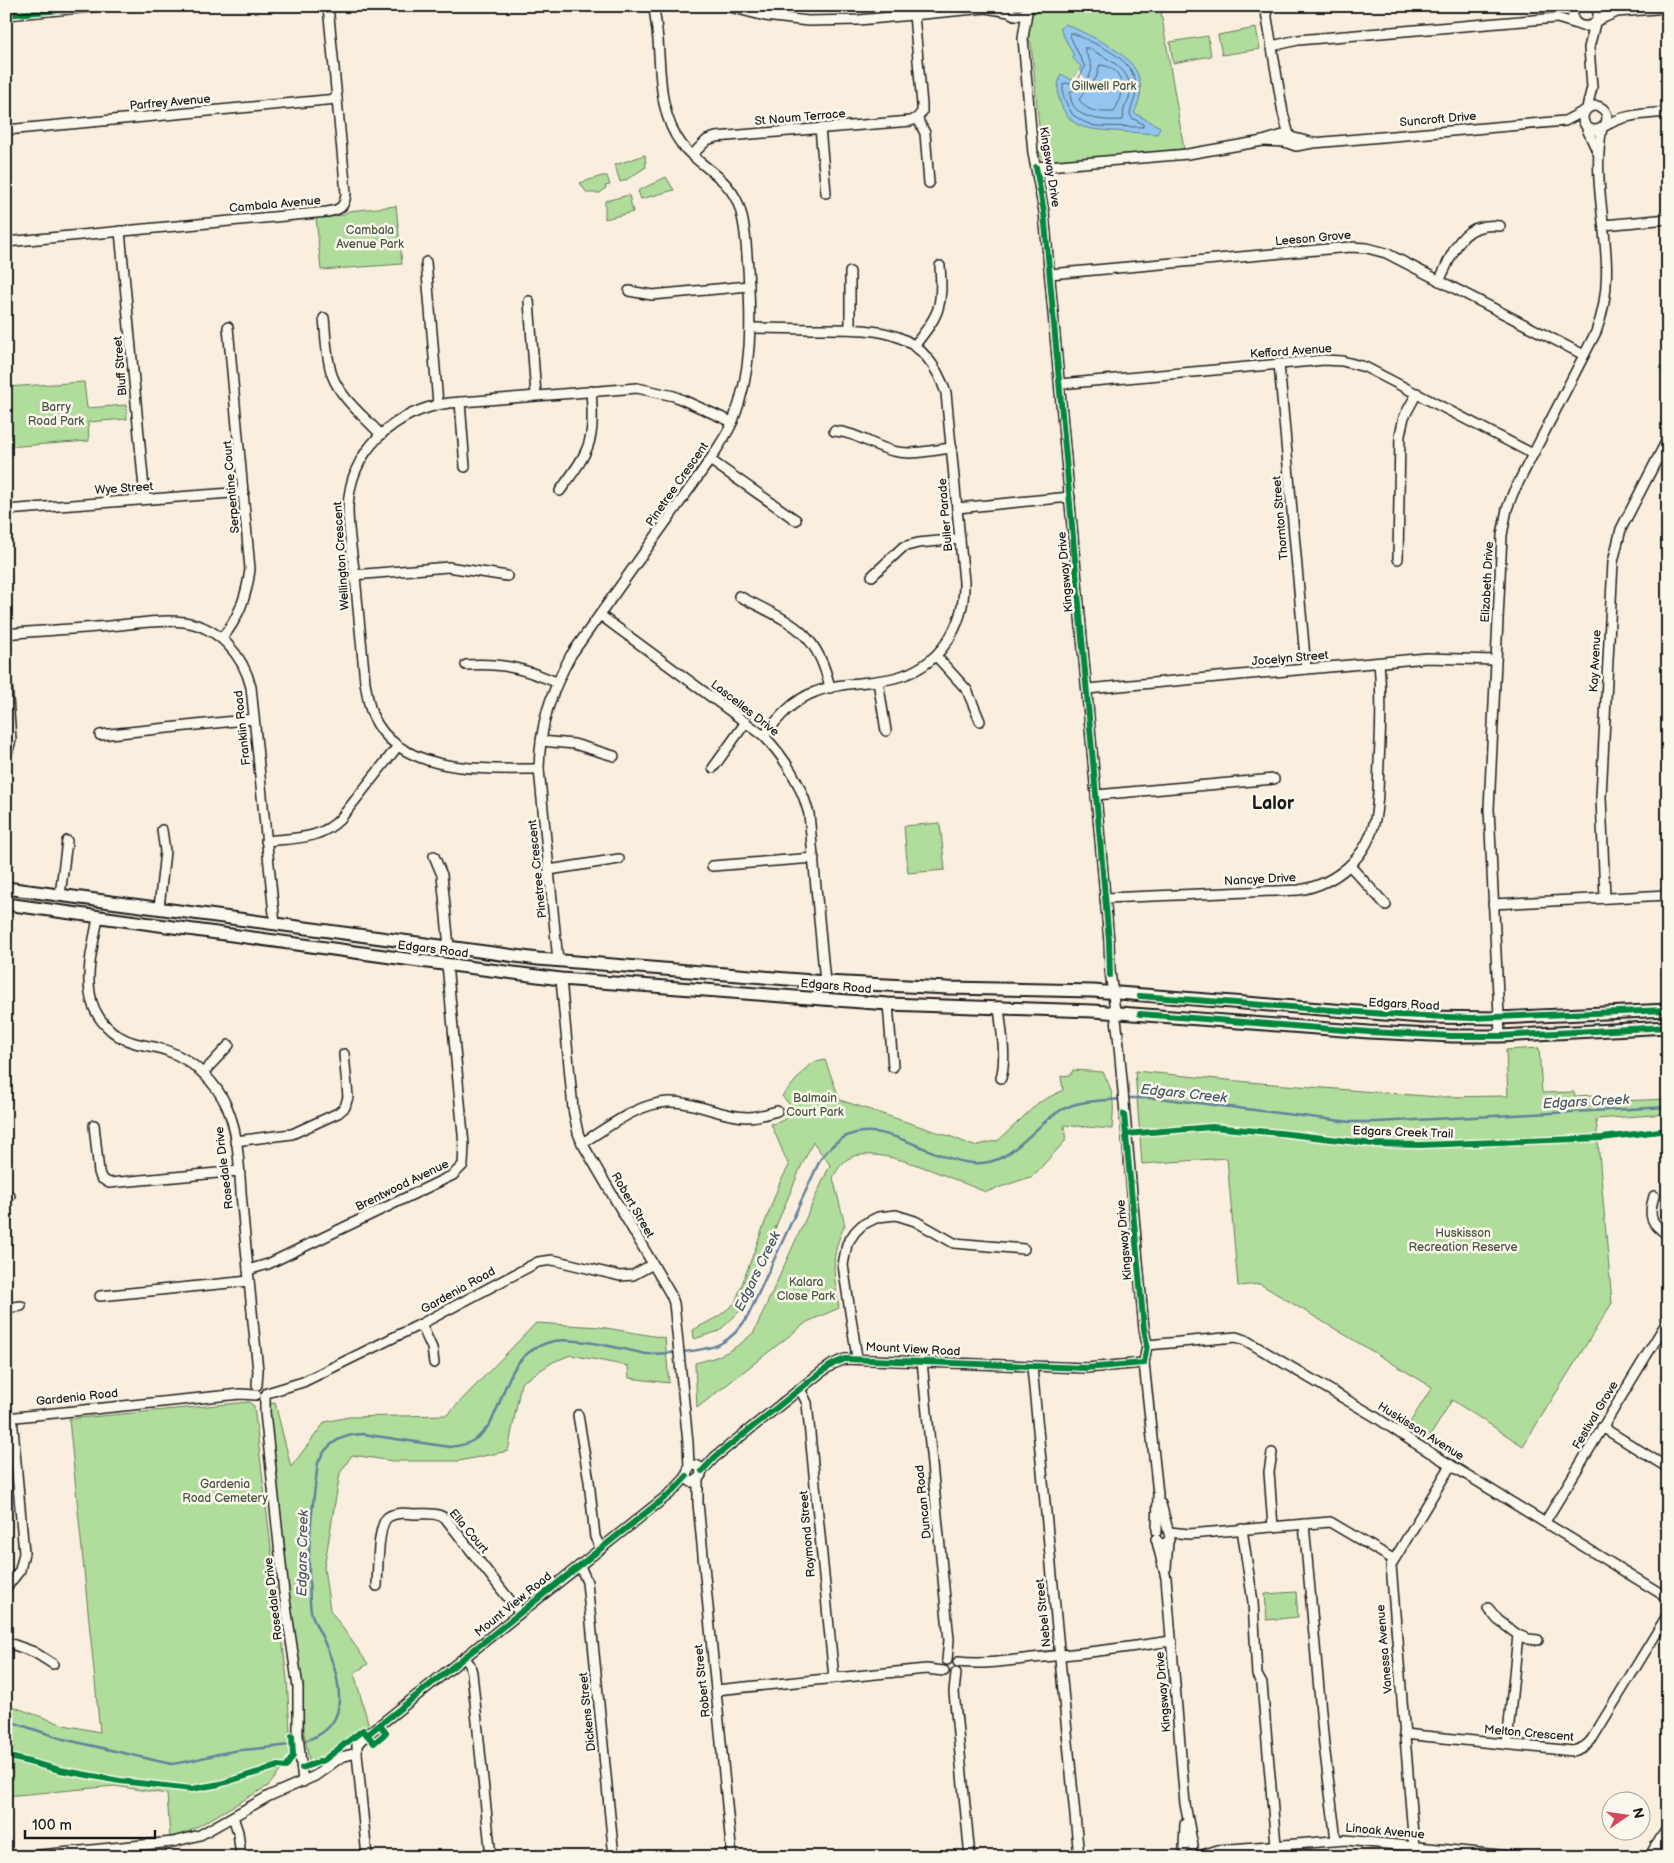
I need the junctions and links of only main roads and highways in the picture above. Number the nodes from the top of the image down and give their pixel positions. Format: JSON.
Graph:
{"nodes":[{"id":1,"x":6,"y":888,"type":"edge"},
{"id":2,"x":6,"y":904,"type":"edge"},
{"id":3,"x":363,"y":935,"type":"junction"},
{"id":4,"x":361,"y":953,"type":"junction"},
{"id":5,"x":695,"y":972,"type":"junction"},
{"id":6,"x":948,"y":988,"type":"junction"},
{"id":7,"x":695,"y":989,"type":"junction"},
{"id":8,"x":948,"y":1006,"type":"junction"},
{"id":9,"x":1668,"y":1010,"type":"edge"},
{"id":10,"x":1668,"y":1027,"type":"edge"}],
"edges":[{"from":1,"to":3,"type":"main road","name":"Edgars Road"},
{"from":2,"to":4,"type":"main road","name":"Edgars Road"},
{"from":3,"to":4,"type":"main road"},
{"from":3,"to":5,"type":"main road","name":"Edgars Road"},
{"from":4,"to":7,"type":"main road","name":"Edgars Road"},
{"from":5,"to":6,"type":"main road","name":"Edgars Road"},
{"from":5,"to":7,"type":"main road"},
{"from":6,"to":8,"type":"main road"},
{"from":6,"to":9,"type":"main road","name":"Edgars Road"},
{"from":7,"to":8,"type":"main road","name":"Edgars Road"},
{"from":8,"to":10,"type":"main road","name":"Edgars Road"}]}
